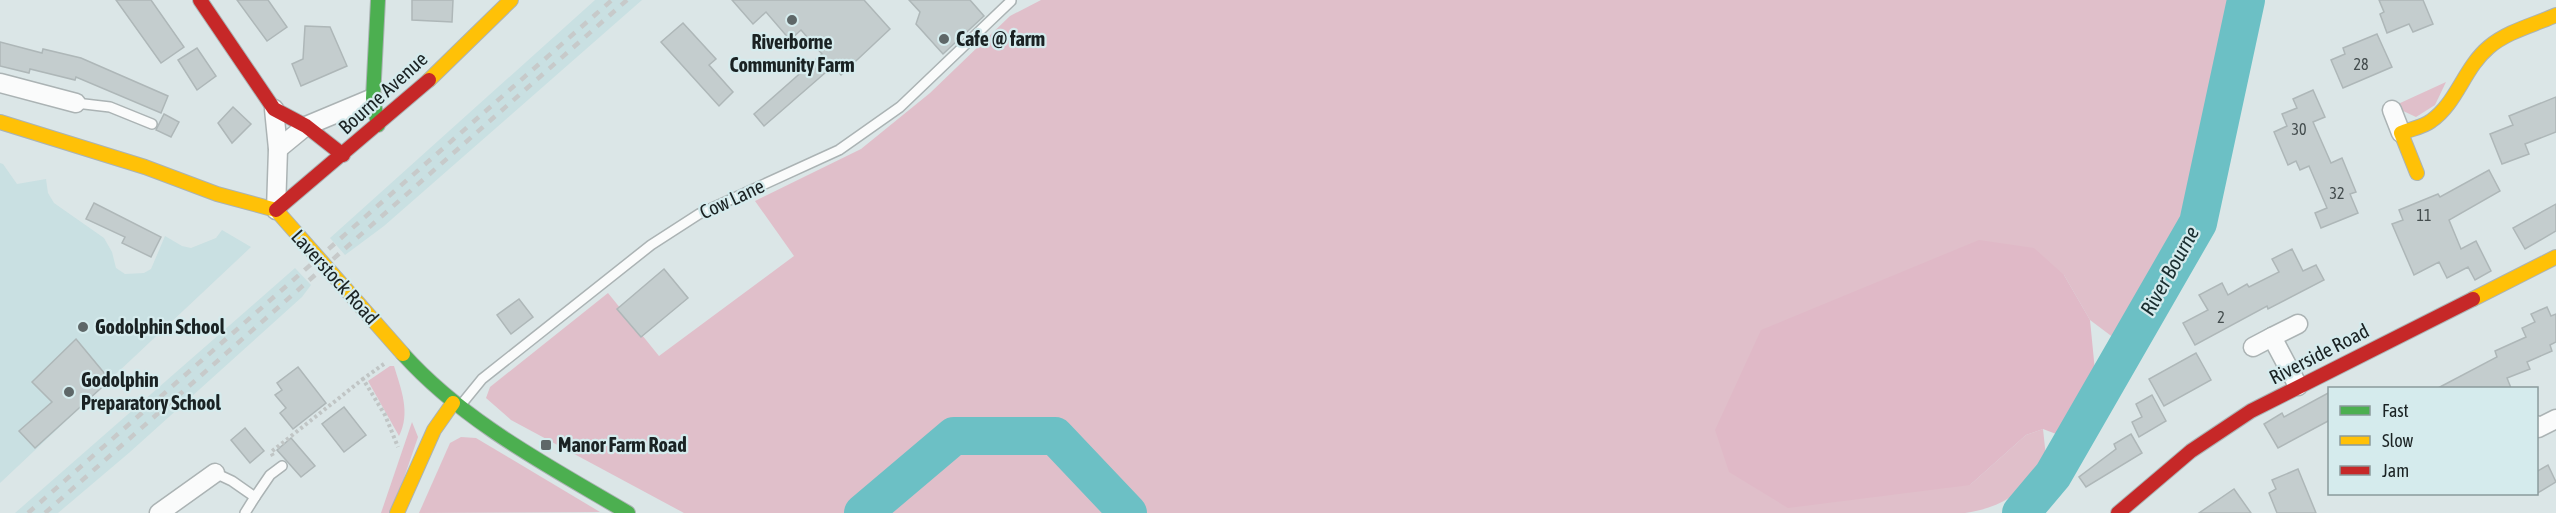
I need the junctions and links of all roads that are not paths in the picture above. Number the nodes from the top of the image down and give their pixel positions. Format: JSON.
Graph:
{"nodes":[{"id":1,"x":200,"y":0,"type":"edge"},
{"id":2,"x":378,"y":0,"type":"edge"},
{"id":3,"x":511,"y":0,"type":"edge"},
{"id":4,"x":1011,"y":1,"type":"edge"},
{"id":5,"x":2556,"y":15,"type":"edge"},
{"id":6,"x":0,"y":83,"type":"edge"},
{"id":7,"x":373,"y":98,"type":"junction"},
{"id":8,"x":76,"y":103,"type":"joint"},
{"id":9,"x":274,"y":109,"type":"junction"},
{"id":10,"x":2391,"y":111,"type":"dead end"},
{"id":11,"x":0,"y":122,"type":"edge"},
{"id":12,"x":152,"y":124,"type":"dead end"},
{"id":13,"x":378,"y":125,"type":"junction"},
{"id":14,"x":306,"y":126,"type":"junction"},
{"id":15,"x":2401,"y":133,"type":"junction"},
{"id":16,"x":278,"y":149,"type":"junction"},
{"id":17,"x":343,"y":154,"type":"junction"},
{"id":18,"x":2417,"y":174,"type":"dead end"},
{"id":19,"x":276,"y":210,"type":"junction"},
{"id":20,"x":2556,"y":257,"type":"edge"},
{"id":21,"x":2298,"y":324,"type":"dead end"},
{"id":22,"x":2272,"y":337,"type":"junction"},
{"id":23,"x":2253,"y":346,"type":"dead end"},
{"id":24,"x":2298,"y":386,"type":"junction"},
{"id":25,"x":456,"y":405,"type":"junction"},
{"id":26,"x":2556,"y":419,"type":"edge"},
{"id":27,"x":2540,"y":432,"type":"edge"},
{"id":28,"x":282,"y":466,"type":"road end"},
{"id":29,"x":215,"y":474,"type":"joint"},
{"id":30,"x":255,"y":497,"type":"junction"},
{"id":31,"x":159,"y":513,"type":"edge"},
{"id":32,"x":245,"y":513,"type":"edge"},
{"id":33,"x":397,"y":513,"type":"edge"},
{"id":34,"x":628,"y":513,"type":"edge"},
{"id":35,"x":2118,"y":513,"type":"edge"}],
"edges":[{"from":1,"to":9,"type":"street"},
{"from":2,"to":7,"type":"street"},
{"from":3,"to":13,"type":"street","name":"Bourne Avenue"},
{"from":4,"to":25,"type":"lane","name":"Cow Lane"},
{"from":5,"to":15,"type":"street"},
{"from":6,"to":8,"type":"street"},
{"from":7,"to":13,"type":"street"},
{"from":7,"to":14,"type":"street"},
{"from":8,"to":12,"type":"lane"},
{"from":9,"to":14,"type":"street"},
{"from":9,"to":16,"type":"street"},
{"from":10,"to":15,"type":"street"},
{"from":11,"to":19,"type":"street"},
{"from":13,"to":17,"type":"street","name":"Bourne Avenue"},
{"from":14,"to":16,"type":"street"},
{"from":14,"to":17,"type":"street"},
{"from":15,"to":18,"type":"street"},
{"from":16,"to":19,"type":"street"},
{"from":17,"to":19,"type":"street","name":"Bourne Avenue"},
{"from":19,"to":25,"type":"street","name":"Laverstock Road"},
{"from":20,"to":24,"type":"street","name":"Riverside Road"},
{"from":21,"to":22,"type":"street"},
{"from":22,"to":23,"type":"street"},
{"from":22,"to":24,"type":"street"},
{"from":24,"to":35,"type":"street","name":"Riverside Road"},
{"from":25,"to":33,"type":"street"},
{"from":25,"to":34,"type":"street","name":"Laverstock Road"},
{"from":26,"to":27,"type":"street"},
{"from":28,"to":30,"type":"lane"},
{"from":29,"to":30,"type":"lane"},
{"from":29,"to":31,"type":"street"},
{"from":30,"to":32,"type":"lane"}]}
